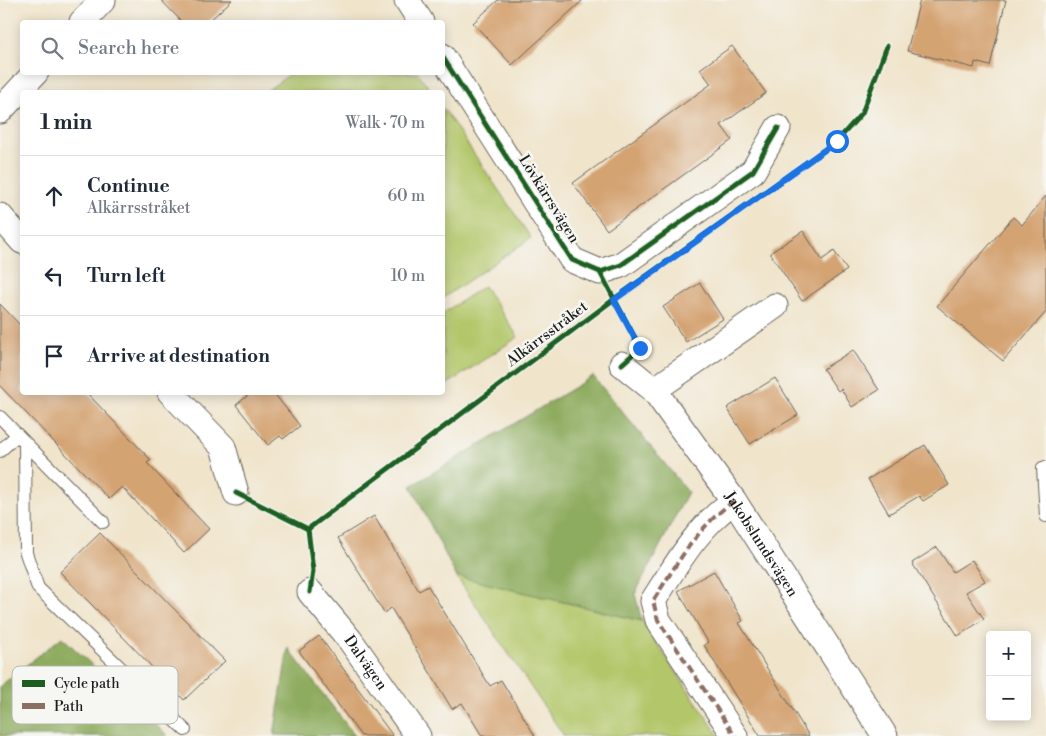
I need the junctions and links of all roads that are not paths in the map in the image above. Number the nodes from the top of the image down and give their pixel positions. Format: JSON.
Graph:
{"nodes":[{"id":1,"x":102,"y":0,"type":"edge"},
{"id":2,"x":407,"y":0,"type":"edge"},
{"id":3,"x":84,"y":20,"type":"edge"},
{"id":4,"x":420,"y":20,"type":"edge"},
{"id":5,"x":445,"y":61,"type":"edge"},
{"id":6,"x":33,"y":75,"type":"edge"},
{"id":7,"x":0,"y":111,"type":"edge"},
{"id":8,"x":778,"y":128,"type":"dead end"},
{"id":9,"x":775,"y":306,"type":"dead end"},
{"id":10,"x":622,"y":364,"type":"dead end"},
{"id":11,"x":654,"y":390,"type":"junction"},
{"id":12,"x":173,"y":395,"type":"edge"},
{"id":13,"x":0,"y":417,"type":"edge"},
{"id":14,"x":21,"y":439,"type":"junction"},
{"id":15,"x":0,"y":451,"type":"edge"},
{"id":16,"x":1046,"y":467,"type":"edge"},
{"id":17,"x":236,"y":493,"type":"dead end"},
{"id":18,"x":734,"y":501,"type":"junction"},
{"id":19,"x":1046,"y":516,"type":"edge"},
{"id":20,"x":103,"y":522,"type":"dead end"},
{"id":21,"x":310,"y":592,"type":"dead end"},
{"id":22,"x":119,"y":666,"type":"edge"},
{"id":23,"x":178,"y":723,"type":"edge"},
{"id":24,"x":185,"y":730,"type":"dead end"},
{"id":25,"x":418,"y":736,"type":"edge"},
{"id":26,"x":735,"y":736,"type":"edge"},
{"id":27,"x":885,"y":736,"type":"edge"}],
"edges":[{"from":1,"to":3,"type":"street"},
{"from":2,"to":4,"type":"street"},
{"from":5,"to":8,"type":"street","name":"Lövkärrsvägen"},
{"from":6,"to":7,"type":"street"},
{"from":9,"to":11,"type":"street"},
{"from":10,"to":11,"type":"street","name":"Jakobslundsvägen"},
{"from":11,"to":18,"type":"street","name":"Jakobslundsvägen"},
{"from":12,"to":17,"type":"street"},
{"from":13,"to":14,"type":"lane"},
{"from":14,"to":15,"type":"lane"},
{"from":14,"to":20,"type":"lane"},
{"from":14,"to":22,"type":"lane"},
{"from":16,"to":19,"type":"lane"},
{"from":18,"to":26,"type":"street"},
{"from":18,"to":27,"type":"street","name":"Jakobslundsvägen"},
{"from":21,"to":25,"type":"street","name":"Dalvägen"},
{"from":23,"to":24,"type":"lane"}]}
